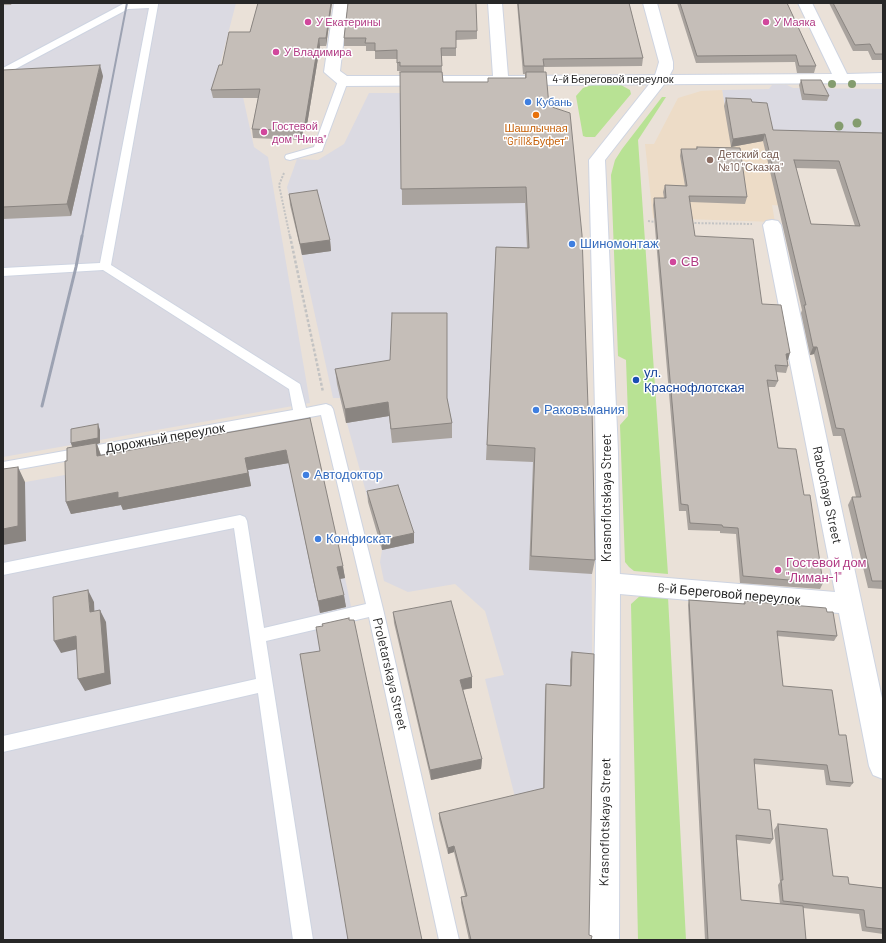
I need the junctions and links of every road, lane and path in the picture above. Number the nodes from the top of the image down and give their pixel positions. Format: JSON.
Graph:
{"nodes":[{"id":1,"x":341,"y":3,"type":"edge"},
{"id":2,"x":495,"y":3,"type":"edge"},
{"id":3,"x":650,"y":3,"type":"edge"},
{"id":4,"x":805,"y":3,"type":"edge"},
{"id":5,"x":154,"y":4,"type":"edge"},
{"id":6,"x":3,"y":72,"type":"edge"},
{"id":7,"x":842,"y":78,"type":"junction"},
{"id":8,"x":883,"y":78,"type":"edge"},
{"id":9,"x":661,"y":79,"type":"junction"},
{"id":10,"x":501,"y":80,"type":"junction"},
{"id":11,"x":343,"y":81,"type":"junction"},
{"id":12,"x":290,"y":157,"type":"joint"},
{"id":13,"x":772,"y":225,"type":"dead end"},
{"id":14,"x":105,"y":266,"type":"junction"},
{"id":15,"x":3,"y":272,"type":"edge"},
{"id":16,"x":326,"y":409,"type":"junction"},
{"id":17,"x":300,"y":414,"type":"junction"},
{"id":18,"x":3,"y":467,"type":"edge"},
{"id":19,"x":3,"y":569,"type":"edge"},
{"id":20,"x":608,"y":583,"type":"junction"},
{"id":21,"x":850,"y":604,"type":"junction"},
{"id":22,"x":375,"y":609,"type":"junction"},
{"id":23,"x":258,"y":636,"type":"junction"},
{"id":24,"x":264,"y":684,"type":"junction"},
{"id":25,"x":3,"y":744,"type":"edge"},
{"id":26,"x":883,"y":766,"type":"edge"},
{"id":27,"x":302,"y":940,"type":"edge"},
{"id":28,"x":449,"y":940,"type":"edge"},
{"id":29,"x":604,"y":940,"type":"edge"}],
"edges":[{"from":1,"to":11,"type":"street"},
{"from":2,"to":10,"type":"street"},
{"from":3,"to":9,"type":"street"},
{"from":4,"to":7,"type":"street"},
{"from":5,"to":6,"type":"lane"},
{"from":5,"to":14,"type":"lane"},
{"from":7,"to":8,"type":"street","name":"4-й Береговой переулок"},
{"from":7,"to":9,"type":"street","name":"4-й Береговой переулок"},
{"from":9,"to":10,"type":"street","name":"4-й Береговой переулок"},
{"from":9,"to":20,"type":"street","name":"Krasnoflotskaya Street"},
{"from":10,"to":11,"type":"street","name":"4-й Береговой переулок"},
{"from":11,"to":12,"type":"lane"},
{"from":12,"to":16,"type":"path"},
{"from":13,"to":21,"type":"street","name":"Rabochaya Street"},
{"from":14,"to":15,"type":"lane"},
{"from":14,"to":17,"type":"lane"},
{"from":16,"to":17,"type":"lane","name":"Дорожный переулок"},
{"from":16,"to":22,"type":"lane","name":"Proletarskaya Street"},
{"from":17,"to":18,"type":"lane","name":"Дорожный переулок"},
{"from":19,"to":23,"type":"lane"},
{"from":20,"to":21,"type":"street","name":"6-й Береговой переулок"},
{"from":20,"to":29,"type":"street","name":"Krasnoflotskaya Street"},
{"from":21,"to":26,"type":"street","name":"Rabochaya Street"},
{"from":22,"to":23,"type":"lane"},
{"from":22,"to":28,"type":"lane","name":"Proletarskaya Street"},
{"from":23,"to":24,"type":"lane"},
{"from":24,"to":25,"type":"lane"},
{"from":24,"to":27,"type":"lane"}]}
